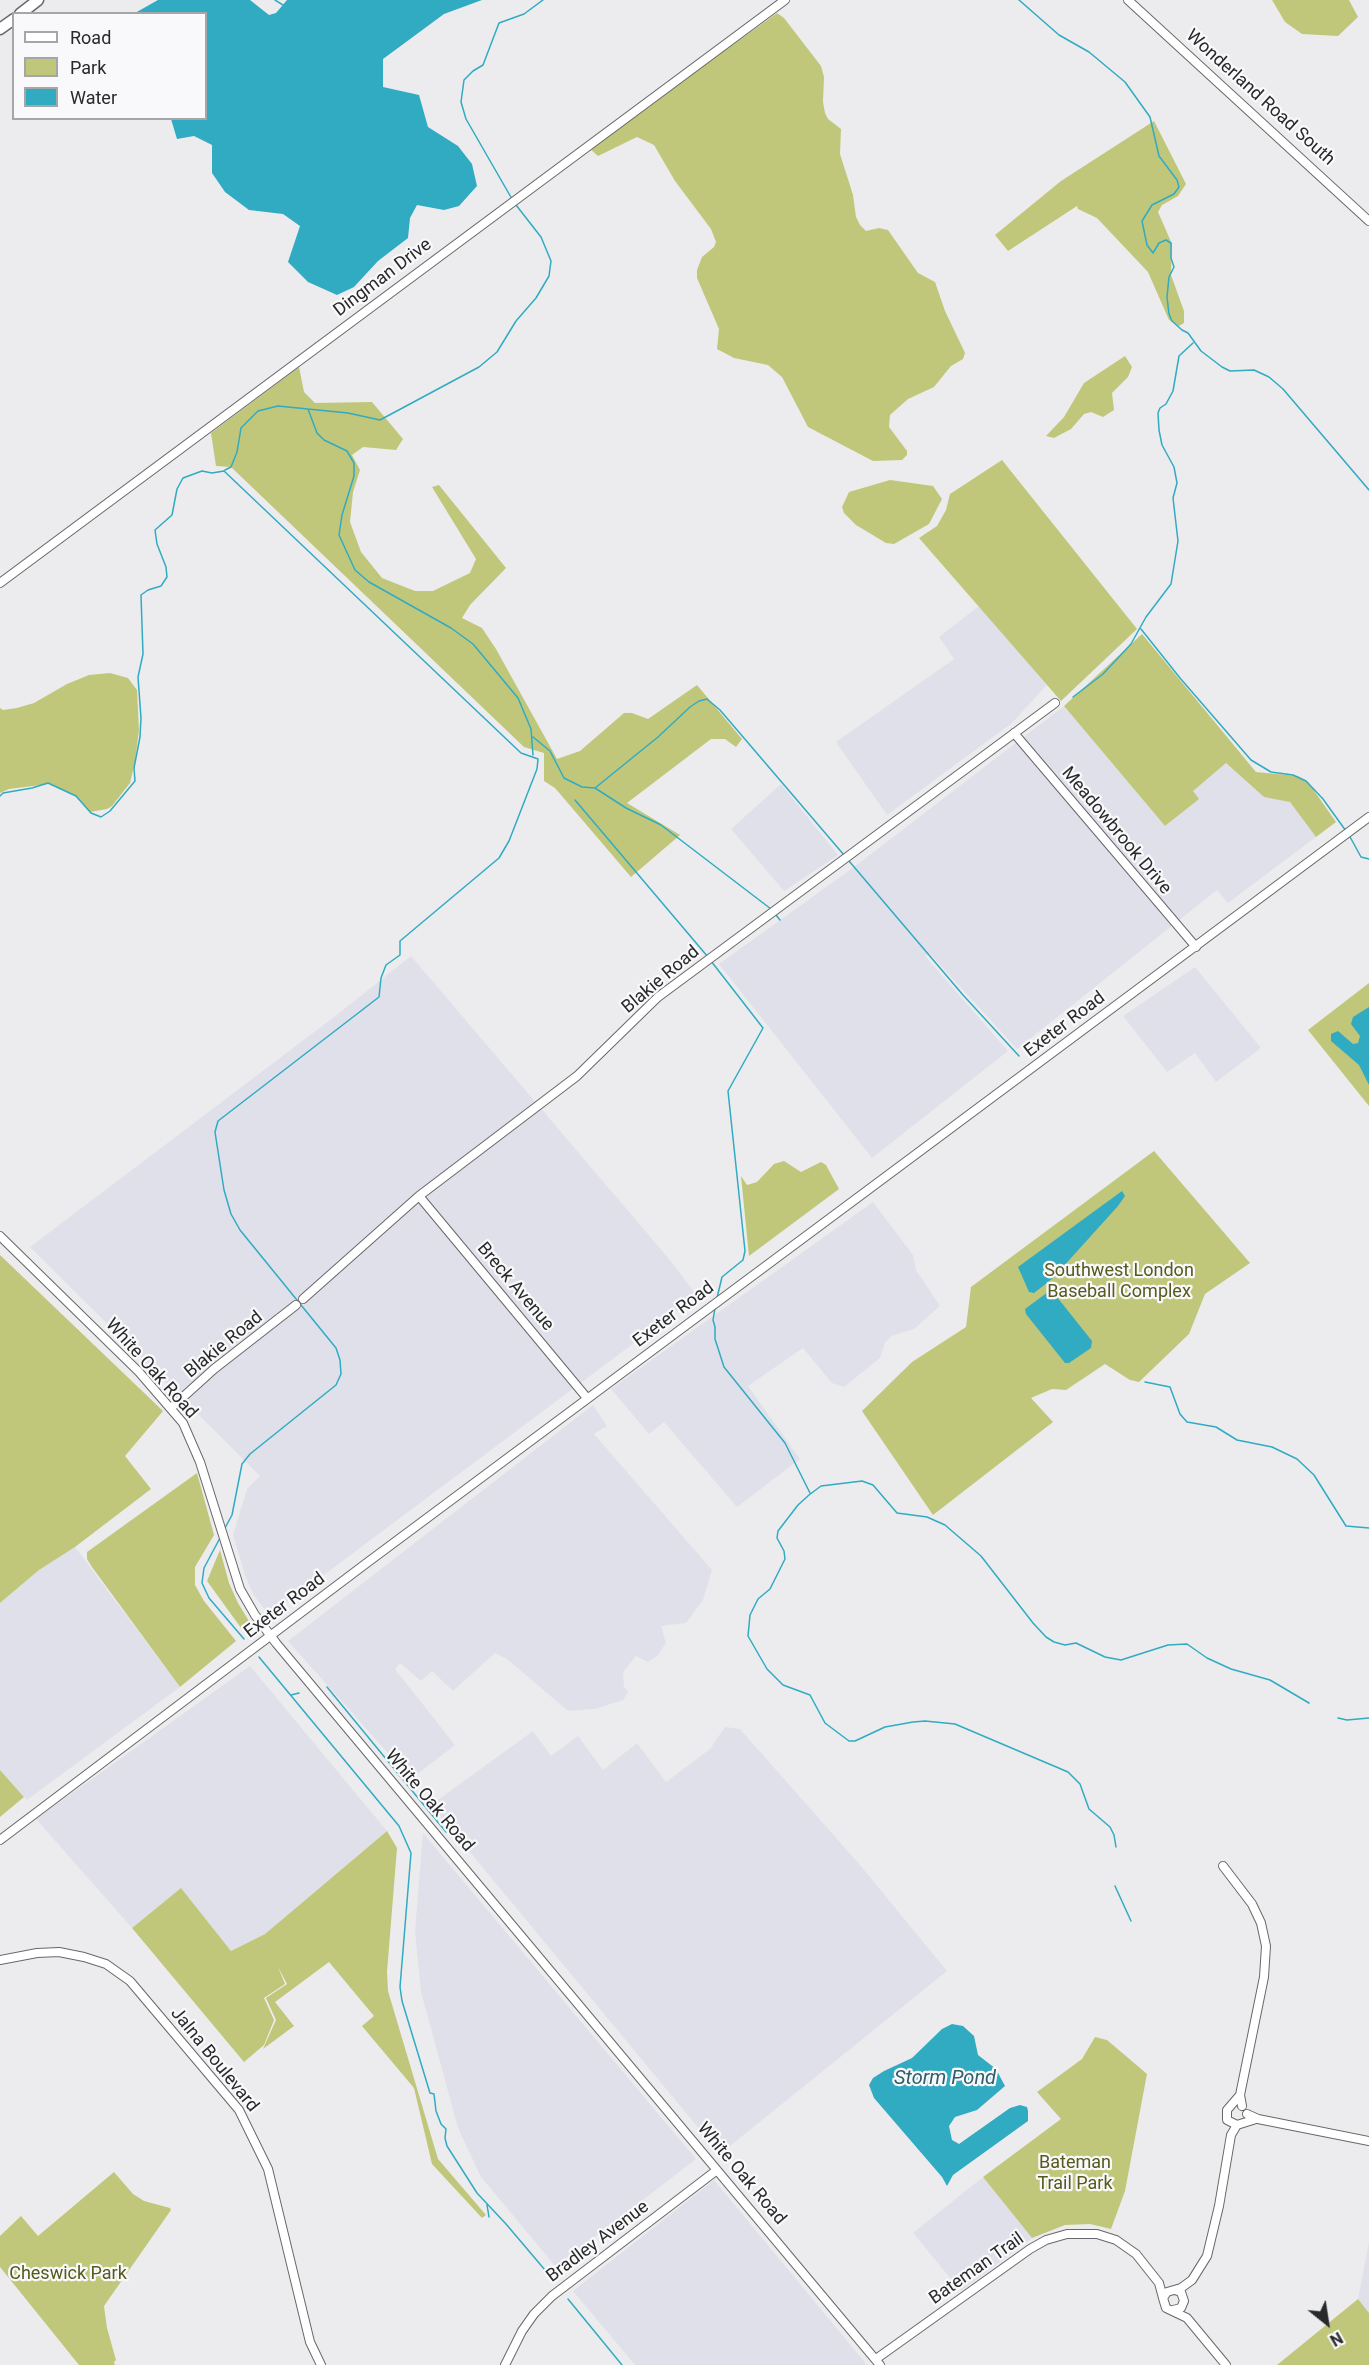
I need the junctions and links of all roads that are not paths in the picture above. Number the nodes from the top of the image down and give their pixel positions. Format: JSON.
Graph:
{"nodes":[{"id":1,"x":38,"y":0,"type":"edge"},
{"id":2,"x":785,"y":0,"type":"edge"},
{"id":3,"x":1128,"y":0,"type":"edge"},
{"id":4,"x":23,"y":12,"type":"edge"},
{"id":5,"x":1369,"y":221,"type":"edge"},
{"id":6,"x":0,"y":583,"type":"edge"},
{"id":7,"x":1055,"y":703,"type":"dead end"},
{"id":8,"x":1014,"y":733,"type":"junction"},
{"id":9,"x":1369,"y":817,"type":"edge"},
{"id":10,"x":1196,"y":946,"type":"junction"},
{"id":11,"x":419,"y":1196,"type":"junction"},
{"id":12,"x":0,"y":1236,"type":"edge"},
{"id":13,"x":303,"y":1299,"type":"dead end"},
{"id":14,"x":296,"y":1305,"type":"dead end"},
{"id":15,"x":588,"y":1398,"type":"junction"},
{"id":16,"x":171,"y":1408,"type":"junction"},
{"id":17,"x":271,"y":1636,"type":"junction"},
{"id":18,"x":0,"y":1840,"type":"edge"},
{"id":19,"x":1223,"y":1866,"type":"dead end"},
{"id":20,"x":0,"y":1960,"type":"edge"},
{"id":21,"x":1240,"y":2095,"type":"junction"},
{"id":22,"x":1233,"y":2105,"type":"junction"},
{"id":23,"x":1240,"y":2118,"type":"junction"},
{"id":24,"x":1369,"y":2141,"type":"edge"},
{"id":25,"x":717,"y":2170,"type":"junction"},
{"id":26,"x":1192,"y":2280,"type":"junction"},
{"id":27,"x":1159,"y":2283,"type":"junction"},
{"id":28,"x":1174,"y":2290,"type":"junction"},
{"id":29,"x":1163,"y":2298,"type":"junction"},
{"id":30,"x":1184,"y":2300,"type":"junction"},
{"id":31,"x":1172,"y":2310,"type":"junction"},
{"id":32,"x":1187,"y":2318,"type":"junction"},
{"id":33,"x":878,"y":2362,"type":"edge"},
{"id":34,"x":321,"y":2365,"type":"edge"},
{"id":35,"x":503,"y":2365,"type":"edge"},
{"id":36,"x":1226,"y":2365,"type":"edge"}],
"edges":[{"from":1,"to":4,"type":"highway"},
{"from":2,"to":6,"type":"street","name":"Dingman Drive"},
{"from":3,"to":5,"type":"main road","name":"Wonderland Road South"},
{"from":7,"to":8,"type":"street","name":"Blakie Road"},
{"from":8,"to":10,"type":"street","name":"Meadowbrook Drive"},
{"from":8,"to":11,"type":"street","name":"Blakie Road"},
{"from":9,"to":10,"type":"street","name":"Exeter Road"},
{"from":10,"to":15,"type":"street","name":"Exeter Road"},
{"from":11,"to":13,"type":"street","name":"Blakie Road"},
{"from":11,"to":15,"type":"street","name":"Breck Avenue"},
{"from":12,"to":16,"type":"street","name":"White Oak Road"},
{"from":14,"to":16,"type":"street","name":"Blakie Road"},
{"from":15,"to":17,"type":"street","name":"Exeter Road"},
{"from":16,"to":17,"type":"street","name":"White Oak Road"},
{"from":17,"to":18,"type":"street","name":"Exeter Road"},
{"from":17,"to":25,"type":"street","name":"White Oak Road"},
{"from":19,"to":21,"type":"street"},
{"from":20,"to":34,"type":"street","name":"Jalna Boulevard"},
{"from":21,"to":22,"type":"street"},
{"from":21,"to":23,"type":"street"},
{"from":22,"to":23,"type":"street"},
{"from":22,"to":23,"type":"street"},
{"from":23,"to":24,"type":"street"},
{"from":23,"to":26,"type":"street"},
{"from":25,"to":33,"type":"street","name":"White Oak Road"},
{"from":25,"to":35,"type":"street","name":"Bradley Avenue"},
{"from":26,"to":28,"type":"street"},
{"from":26,"to":30,"type":"street"},
{"from":27,"to":28,"type":"street","name":"Bateman Trail"},
{"from":27,"to":29,"type":"street","name":"Bateman Trail"},
{"from":27,"to":33,"type":"street","name":"Bateman Trail"},
{"from":28,"to":29,"type":"street"},
{"from":28,"to":30,"type":"street"},
{"from":29,"to":31,"type":"street"},
{"from":30,"to":31,"type":"street"},
{"from":30,"to":32,"type":"street"},
{"from":31,"to":32,"type":"street"},
{"from":32,"to":36,"type":"street"}]}
